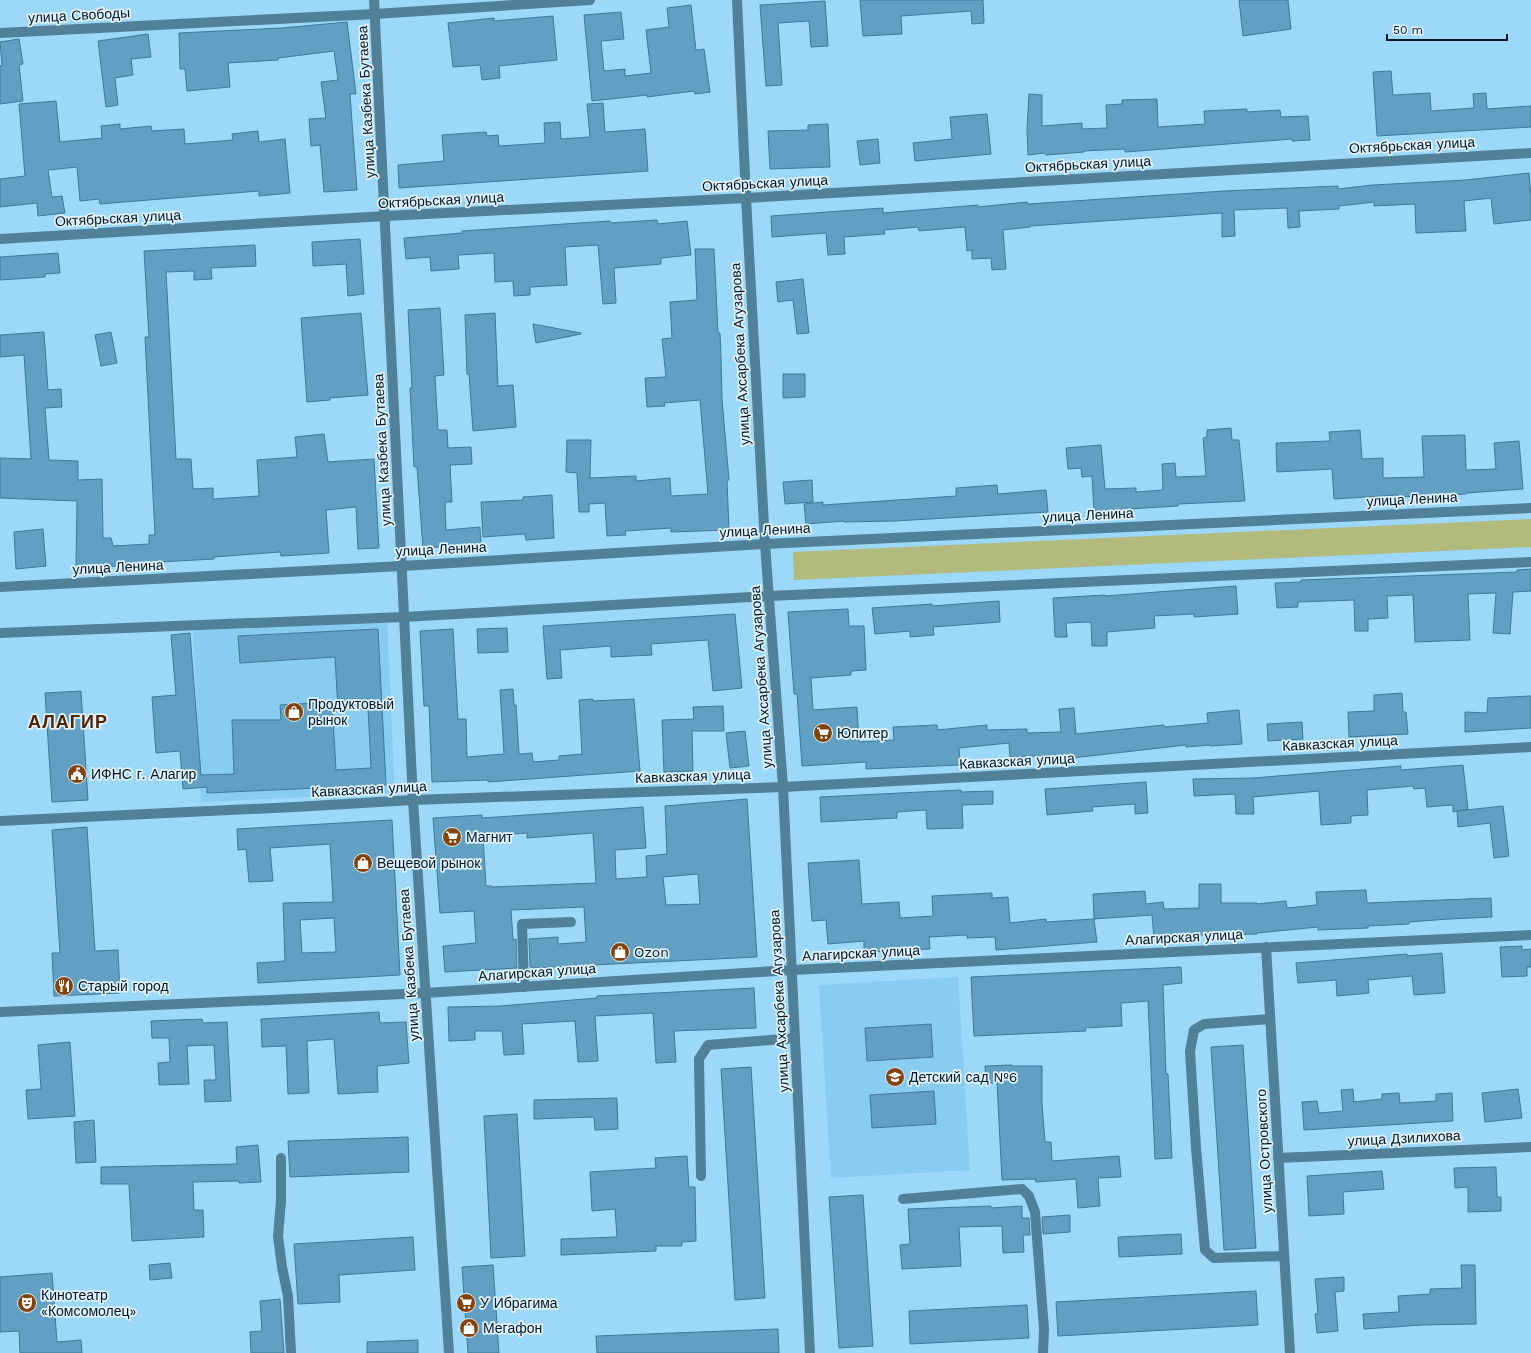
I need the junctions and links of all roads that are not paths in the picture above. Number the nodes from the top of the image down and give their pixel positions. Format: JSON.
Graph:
{"nodes":[{"id":1,"x":374,"y":0,"type":"edge"},
{"id":2,"x":590,"y":0,"type":"edge"},
{"id":3,"x":737,"y":0,"type":"edge"},
{"id":4,"x":375,"y":14,"type":"junction"},
{"id":5,"x":0,"y":33,"type":"edge"},
{"id":6,"x":1531,"y":152,"type":"edge"},
{"id":7,"x":746,"y":198,"type":"junction"},
{"id":8,"x":386,"y":216,"type":"junction"},
{"id":9,"x":0,"y":239,"type":"edge"},
{"id":10,"x":1531,"y":508,"type":"edge"},
{"id":11,"x":765,"y":544,"type":"junction"},
{"id":12,"x":1531,"y":562,"type":"edge"},
{"id":13,"x":402,"y":566,"type":"junction"},
{"id":14,"x":0,"y":587,"type":"edge"},
{"id":15,"x":769,"y":596,"type":"junction"},
{"id":16,"x":404,"y":617,"type":"junction"},
{"id":17,"x":0,"y":633,"type":"edge"},
{"id":18,"x":1531,"y":747,"type":"edge"},
{"id":19,"x":783,"y":788,"type":"junction"},
{"id":20,"x":413,"y":800,"type":"junction"},
{"id":21,"x":0,"y":821,"type":"edge"},
{"id":22,"x":570,"y":922,"type":"dead end"},
{"id":23,"x":1531,"y":935,"type":"edge"},
{"id":24,"x":1266,"y":947,"type":"junction"},
{"id":25,"x":792,"y":970,"type":"junction"},
{"id":26,"x":524,"y":987,"type":"junction"},
{"id":27,"x":425,"y":993,"type":"junction"},
{"id":28,"x":0,"y":1012,"type":"edge"},
{"id":29,"x":1270,"y":1019,"type":"junction"},
{"id":30,"x":795,"y":1038,"type":"junction"},
{"id":31,"x":1531,"y":1147,"type":"edge"},
{"id":32,"x":281,"y":1158,"type":"dead end"},
{"id":33,"x":1278,"y":1158,"type":"junction"},
{"id":34,"x":701,"y":1176,"type":"dead end"},
{"id":35,"x":903,"y":1198,"type":"dead end"},
{"id":36,"x":1284,"y":1256,"type":"junction"},
{"id":37,"x":291,"y":1353,"type":"edge"},
{"id":38,"x":449,"y":1353,"type":"edge"},
{"id":39,"x":810,"y":1353,"type":"edge"},
{"id":40,"x":1043,"y":1353,"type":"edge"},
{"id":41,"x":1290,"y":1353,"type":"edge"}],
"edges":[{"from":1,"to":4,"type":"street","name":"улица Казбека Бутаева"},
{"from":2,"to":4,"type":"street","name":"улица Свободы"},
{"from":3,"to":7,"type":"street","name":"улица Ахсарбека Агузарова"},
{"from":4,"to":5,"type":"street","name":"улица Свободы"},
{"from":4,"to":8,"type":"street","name":"улица Казбека Бутаева"},
{"from":6,"to":7,"type":"street","name":"Октябрьская улица"},
{"from":7,"to":8,"type":"street","name":"Октябрьская улица"},
{"from":7,"to":11,"type":"street","name":"улица Ахсарбека Агузарова"},
{"from":8,"to":9,"type":"street","name":"Октябрьская улица"},
{"from":8,"to":13,"type":"street","name":"улица Казбека Бутаева"},
{"from":10,"to":11,"type":"street","name":"улица Ленина"},
{"from":11,"to":13,"type":"street","name":"улица Ленина"},
{"from":11,"to":15,"type":"street","name":"улица Ахсарбека Агузарова"},
{"from":12,"to":15,"type":"street"},
{"from":13,"to":14,"type":"street","name":"улица Ленина"},
{"from":13,"to":16,"type":"street","name":"улица Казбека Бутаева"},
{"from":15,"to":16,"type":"street"},
{"from":15,"to":19,"type":"street","name":"улица Ахсарбека Агузарова"},
{"from":16,"to":17,"type":"street"},
{"from":16,"to":20,"type":"street","name":"улица Казбека Бутаева"},
{"from":18,"to":19,"type":"street","name":"Кавказская улица"},
{"from":19,"to":20,"type":"street","name":"Кавказская улица"},
{"from":19,"to":25,"type":"street","name":"улица Ахсарбека Агузарова"},
{"from":20,"to":21,"type":"street","name":"Кавказская улица"},
{"from":20,"to":27,"type":"street","name":"улица Казбека Бутаева"},
{"from":22,"to":26,"type":"street"},
{"from":23,"to":24,"type":"street","name":"Алагирская улица"},
{"from":24,"to":25,"type":"street","name":"Алагирская улица"},
{"from":24,"to":29,"type":"street","name":"улица Островского"},
{"from":25,"to":26,"type":"street","name":"Алагирская улица"},
{"from":25,"to":30,"type":"street","name":"улица Ахсарбека Агузарова"},
{"from":26,"to":27,"type":"street","name":"Алагирская улица"},
{"from":27,"to":28,"type":"street","name":"Алагирская улица"},
{"from":27,"to":38,"type":"street","name":"улица Казбека Бутаева"},
{"from":29,"to":33,"type":"street","name":"улица Островского"},
{"from":29,"to":36,"type":"street"},
{"from":30,"to":34,"type":"street"},
{"from":30,"to":39,"type":"street","name":"улица Ахсарбека Агузарова"},
{"from":31,"to":33,"type":"street","name":"улица Дзилихова"},
{"from":32,"to":37,"type":"street"},
{"from":33,"to":36,"type":"street","name":"улица Островского"},
{"from":35,"to":40,"type":"street"},
{"from":36,"to":41,"type":"street","name":"улица Островского"}]}
